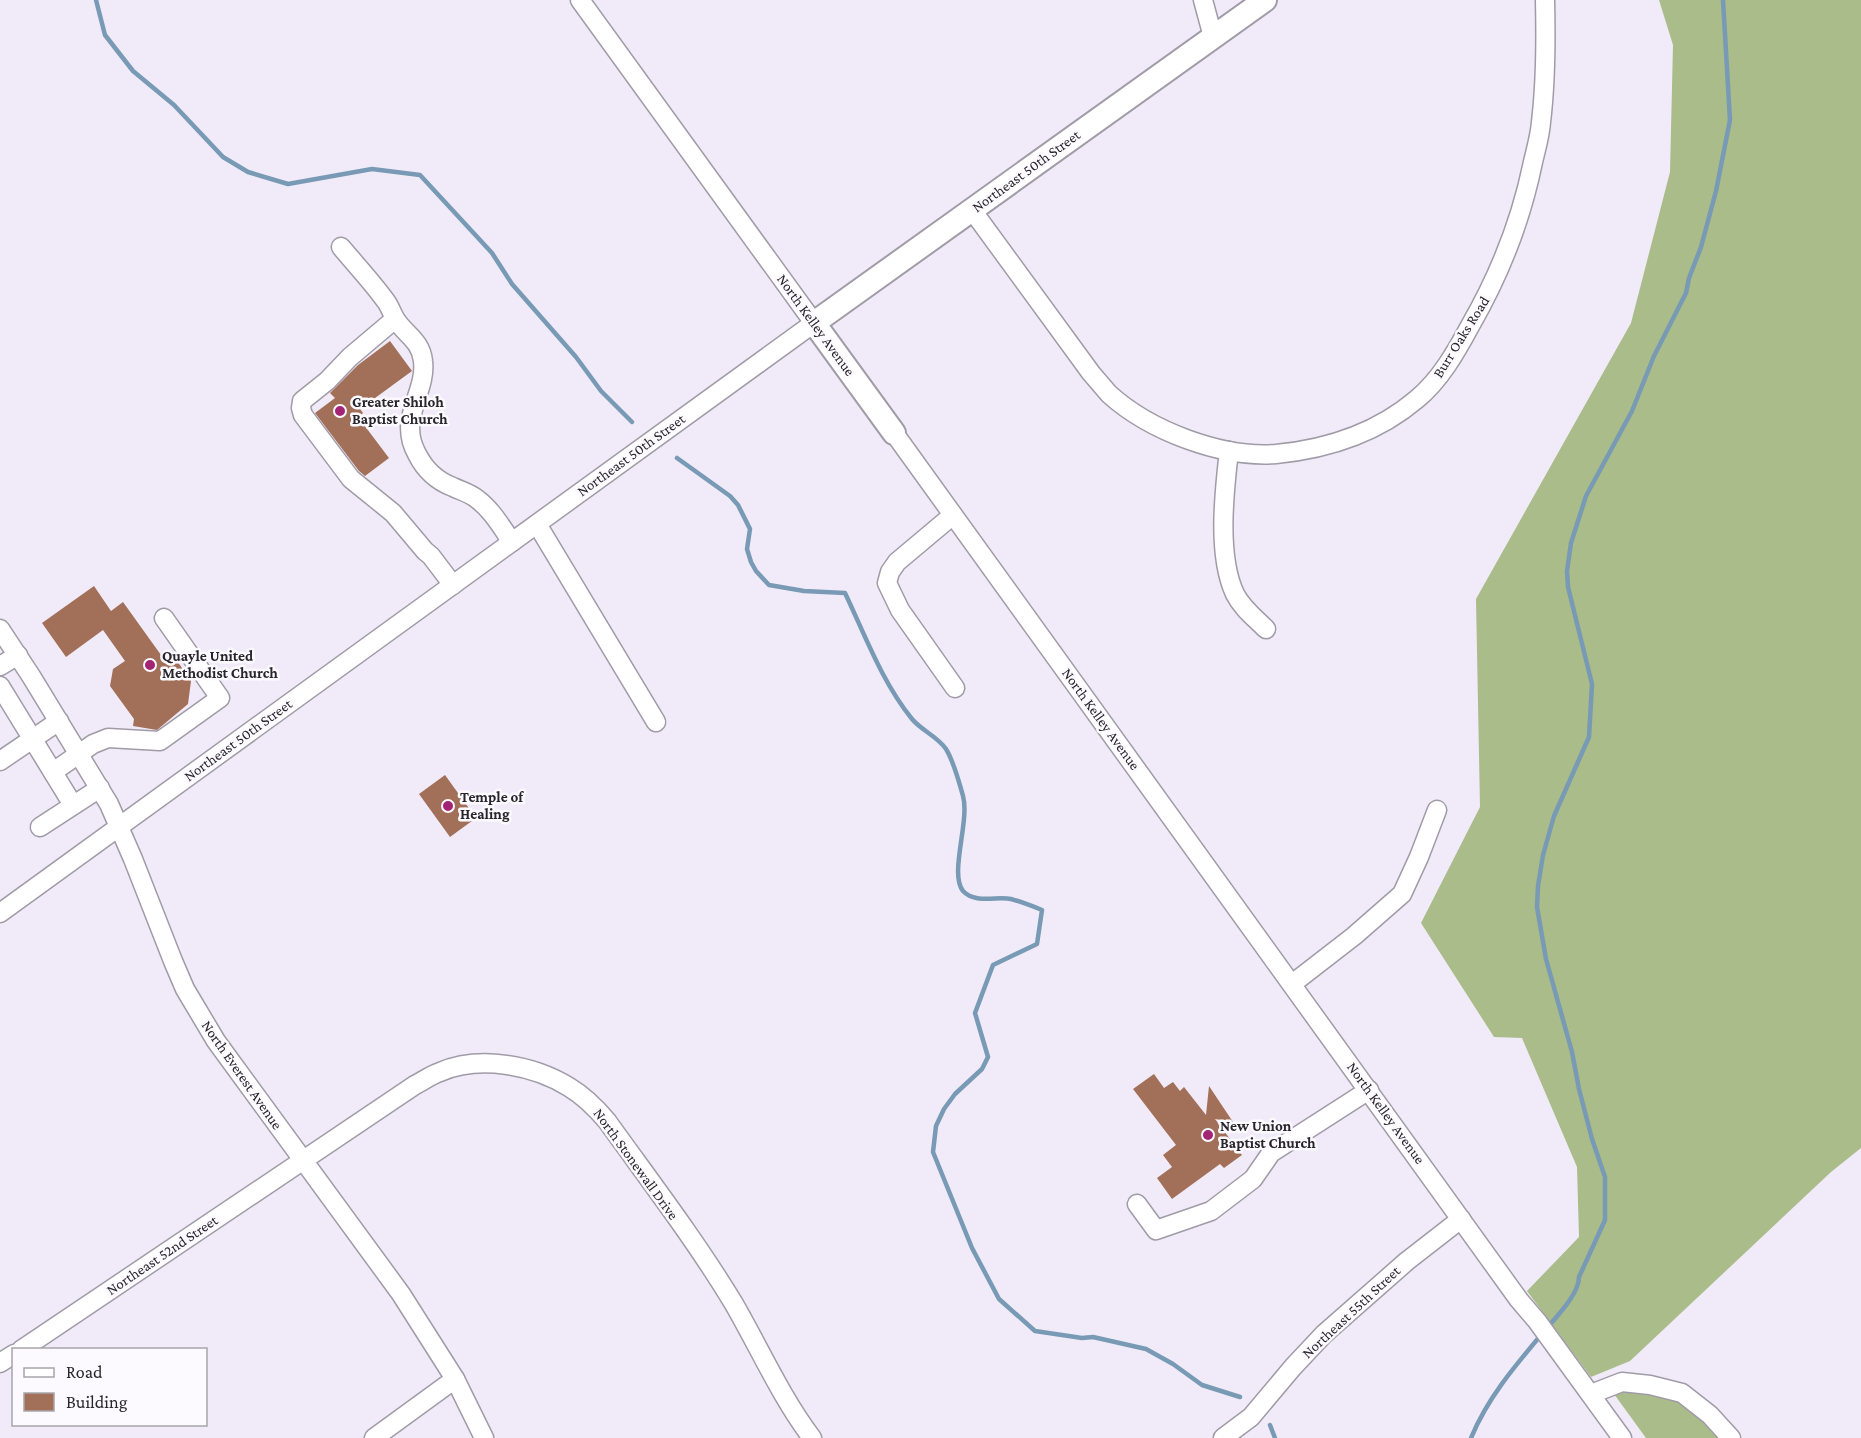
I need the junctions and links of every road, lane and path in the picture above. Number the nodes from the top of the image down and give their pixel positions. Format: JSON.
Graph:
{"nodes":[{"id":1,"x":580,"y":0,"type":"edge"},
{"id":2,"x":1203,"y":0,"type":"edge"},
{"id":3,"x":1265,"y":0,"type":"edge"},
{"id":4,"x":1545,"y":0,"type":"edge"},
{"id":5,"x":1213,"y":37,"type":"junction"},
{"id":6,"x":972,"y":210,"type":"junction"},
{"id":7,"x":341,"y":247,"type":"dead end"},
{"id":8,"x":395,"y":320,"type":"junction"},
{"id":9,"x":814,"y":323,"type":"junction"},
{"id":10,"x":894,"y":433,"type":"joint"},
{"id":11,"x":1229,"y":451,"type":"junction"},
{"id":12,"x":953,"y":515,"type":"junction"},
{"id":13,"x":537,"y":524,"type":"junction"},
{"id":14,"x":512,"y":542,"type":"junction"},
{"id":15,"x":453,"y":585,"type":"junction"},
{"id":16,"x":164,"y":618,"type":"dead end"},
{"id":17,"x":0,"y":629,"type":"edge"},
{"id":18,"x":1266,"y":629,"type":"dead end"},
{"id":19,"x":18,"y":655,"type":"junction"},
{"id":20,"x":0,"y":666,"type":"edge"},
{"id":21,"x":0,"y":686,"type":"edge"},
{"id":22,"x":956,"y":688,"type":"dead end"},
{"id":23,"x":39,"y":689,"type":"junction"},
{"id":24,"x":12,"y":706,"type":"junction"},
{"id":25,"x":59,"y":721,"type":"junction"},
{"id":26,"x":656,"y":722,"type":"dead end"},
{"id":27,"x":32,"y":739,"type":"junction"},
{"id":28,"x":79,"y":754,"type":"junction"},
{"id":29,"x":0,"y":761,"type":"edge"},
{"id":30,"x":53,"y":772,"type":"junction"},
{"id":31,"x":100,"y":788,"type":"junction"},
{"id":32,"x":73,"y":805,"type":"junction"},
{"id":33,"x":1437,"y":810,"type":"dead end"},
{"id":34,"x":119,"y":826,"type":"junction"},
{"id":35,"x":40,"y":827,"type":"dead end"},
{"id":36,"x":0,"y":913,"type":"edge"},
{"id":37,"x":1292,"y":984,"type":"junction"},
{"id":38,"x":1369,"y":1090,"type":"junction"},
{"id":39,"x":304,"y":1160,"type":"junction"},
{"id":40,"x":1137,"y":1204,"type":"dead end"},
{"id":41,"x":1461,"y":1219,"type":"junction"},
{"id":42,"x":24,"y":1348,"type":"edge"},
{"id":43,"x":455,"y":1379,"type":"junction"},
{"id":44,"x":1591,"y":1394,"type":"junction"},
{"id":45,"x":374,"y":1438,"type":"edge"},
{"id":46,"x":484,"y":1438,"type":"edge"},
{"id":47,"x":812,"y":1438,"type":"edge"},
{"id":48,"x":1223,"y":1438,"type":"edge"},
{"id":49,"x":1622,"y":1438,"type":"edge"},
{"id":50,"x":1731,"y":1438,"type":"edge"}],
"edges":[{"from":1,"to":9,"type":"street","name":"North Kelley Avenue"},
{"from":2,"to":5,"type":"street"},
{"from":3,"to":5,"type":"main road","name":"Northeast 50th Street"},
{"from":4,"to":11,"type":"street","name":"Burr Oaks Road"},
{"from":5,"to":6,"type":"main road","name":"Northeast 50th Street"},
{"from":6,"to":9,"type":"main road","name":"Northeast 50th Street"},
{"from":6,"to":11,"type":"street","name":"Burr Oaks Road"},
{"from":7,"to":8,"type":"street"},
{"from":8,"to":14,"type":"street"},
{"from":8,"to":15,"type":"street"},
{"from":9,"to":10,"type":"main road","name":"North Kelley Avenue"},
{"from":9,"to":13,"type":"street","name":"Northeast 50th Street"},
{"from":10,"to":12,"type":"street","name":"North Kelley Avenue"},
{"from":11,"to":18,"type":"street"},
{"from":12,"to":22,"type":"street"},
{"from":12,"to":37,"type":"street","name":"North Kelley Avenue"},
{"from":13,"to":14,"type":"street","name":"Northeast 50th Street"},
{"from":13,"to":26,"type":"street"},
{"from":14,"to":15,"type":"street","name":"Northeast 50th Street"},
{"from":15,"to":34,"type":"street","name":"Northeast 50th Street"},
{"from":16,"to":28,"type":"street"},
{"from":17,"to":19,"type":"street","name":"North Everest Avenue"},
{"from":19,"to":20,"type":"street"},
{"from":19,"to":23,"type":"street","name":"North Everest Avenue"},
{"from":21,"to":24,"type":"street"},
{"from":23,"to":24,"type":"street"},
{"from":23,"to":25,"type":"street","name":"North Everest Avenue"},
{"from":24,"to":27,"type":"street"},
{"from":25,"to":27,"type":"street"},
{"from":25,"to":28,"type":"street","name":"North Everest Avenue"},
{"from":27,"to":29,"type":"street"},
{"from":27,"to":30,"type":"street"},
{"from":28,"to":30,"type":"street"},
{"from":28,"to":31,"type":"street","name":"North Everest Avenue"},
{"from":30,"to":32,"type":"street"},
{"from":31,"to":32,"type":"street"},
{"from":31,"to":34,"type":"street","name":"North Everest Avenue"},
{"from":32,"to":35,"type":"street"},
{"from":33,"to":37,"type":"street"},
{"from":34,"to":36,"type":"street","name":"Northeast 50th Street"},
{"from":34,"to":39,"type":"street","name":"North Everest Avenue"},
{"from":37,"to":38,"type":"street","name":"North Kelley Avenue"},
{"from":38,"to":40,"type":"street"},
{"from":38,"to":41,"type":"street","name":"North Kelley Avenue"},
{"from":39,"to":42,"type":"street","name":"Northeast 52nd Street"},
{"from":39,"to":43,"type":"street","name":"North Everest Avenue"},
{"from":39,"to":47,"type":"street","name":"North Stonewall Drive"},
{"from":41,"to":44,"type":"street","name":"North Kelley Avenue"},
{"from":41,"to":48,"type":"street","name":"Northeast 55th Street"},
{"from":43,"to":45,"type":"street"},
{"from":43,"to":46,"type":"street","name":"North Everest Avenue"},
{"from":44,"to":49,"type":"street","name":"North Kelley Avenue"},
{"from":44,"to":50,"type":"street"}]}
